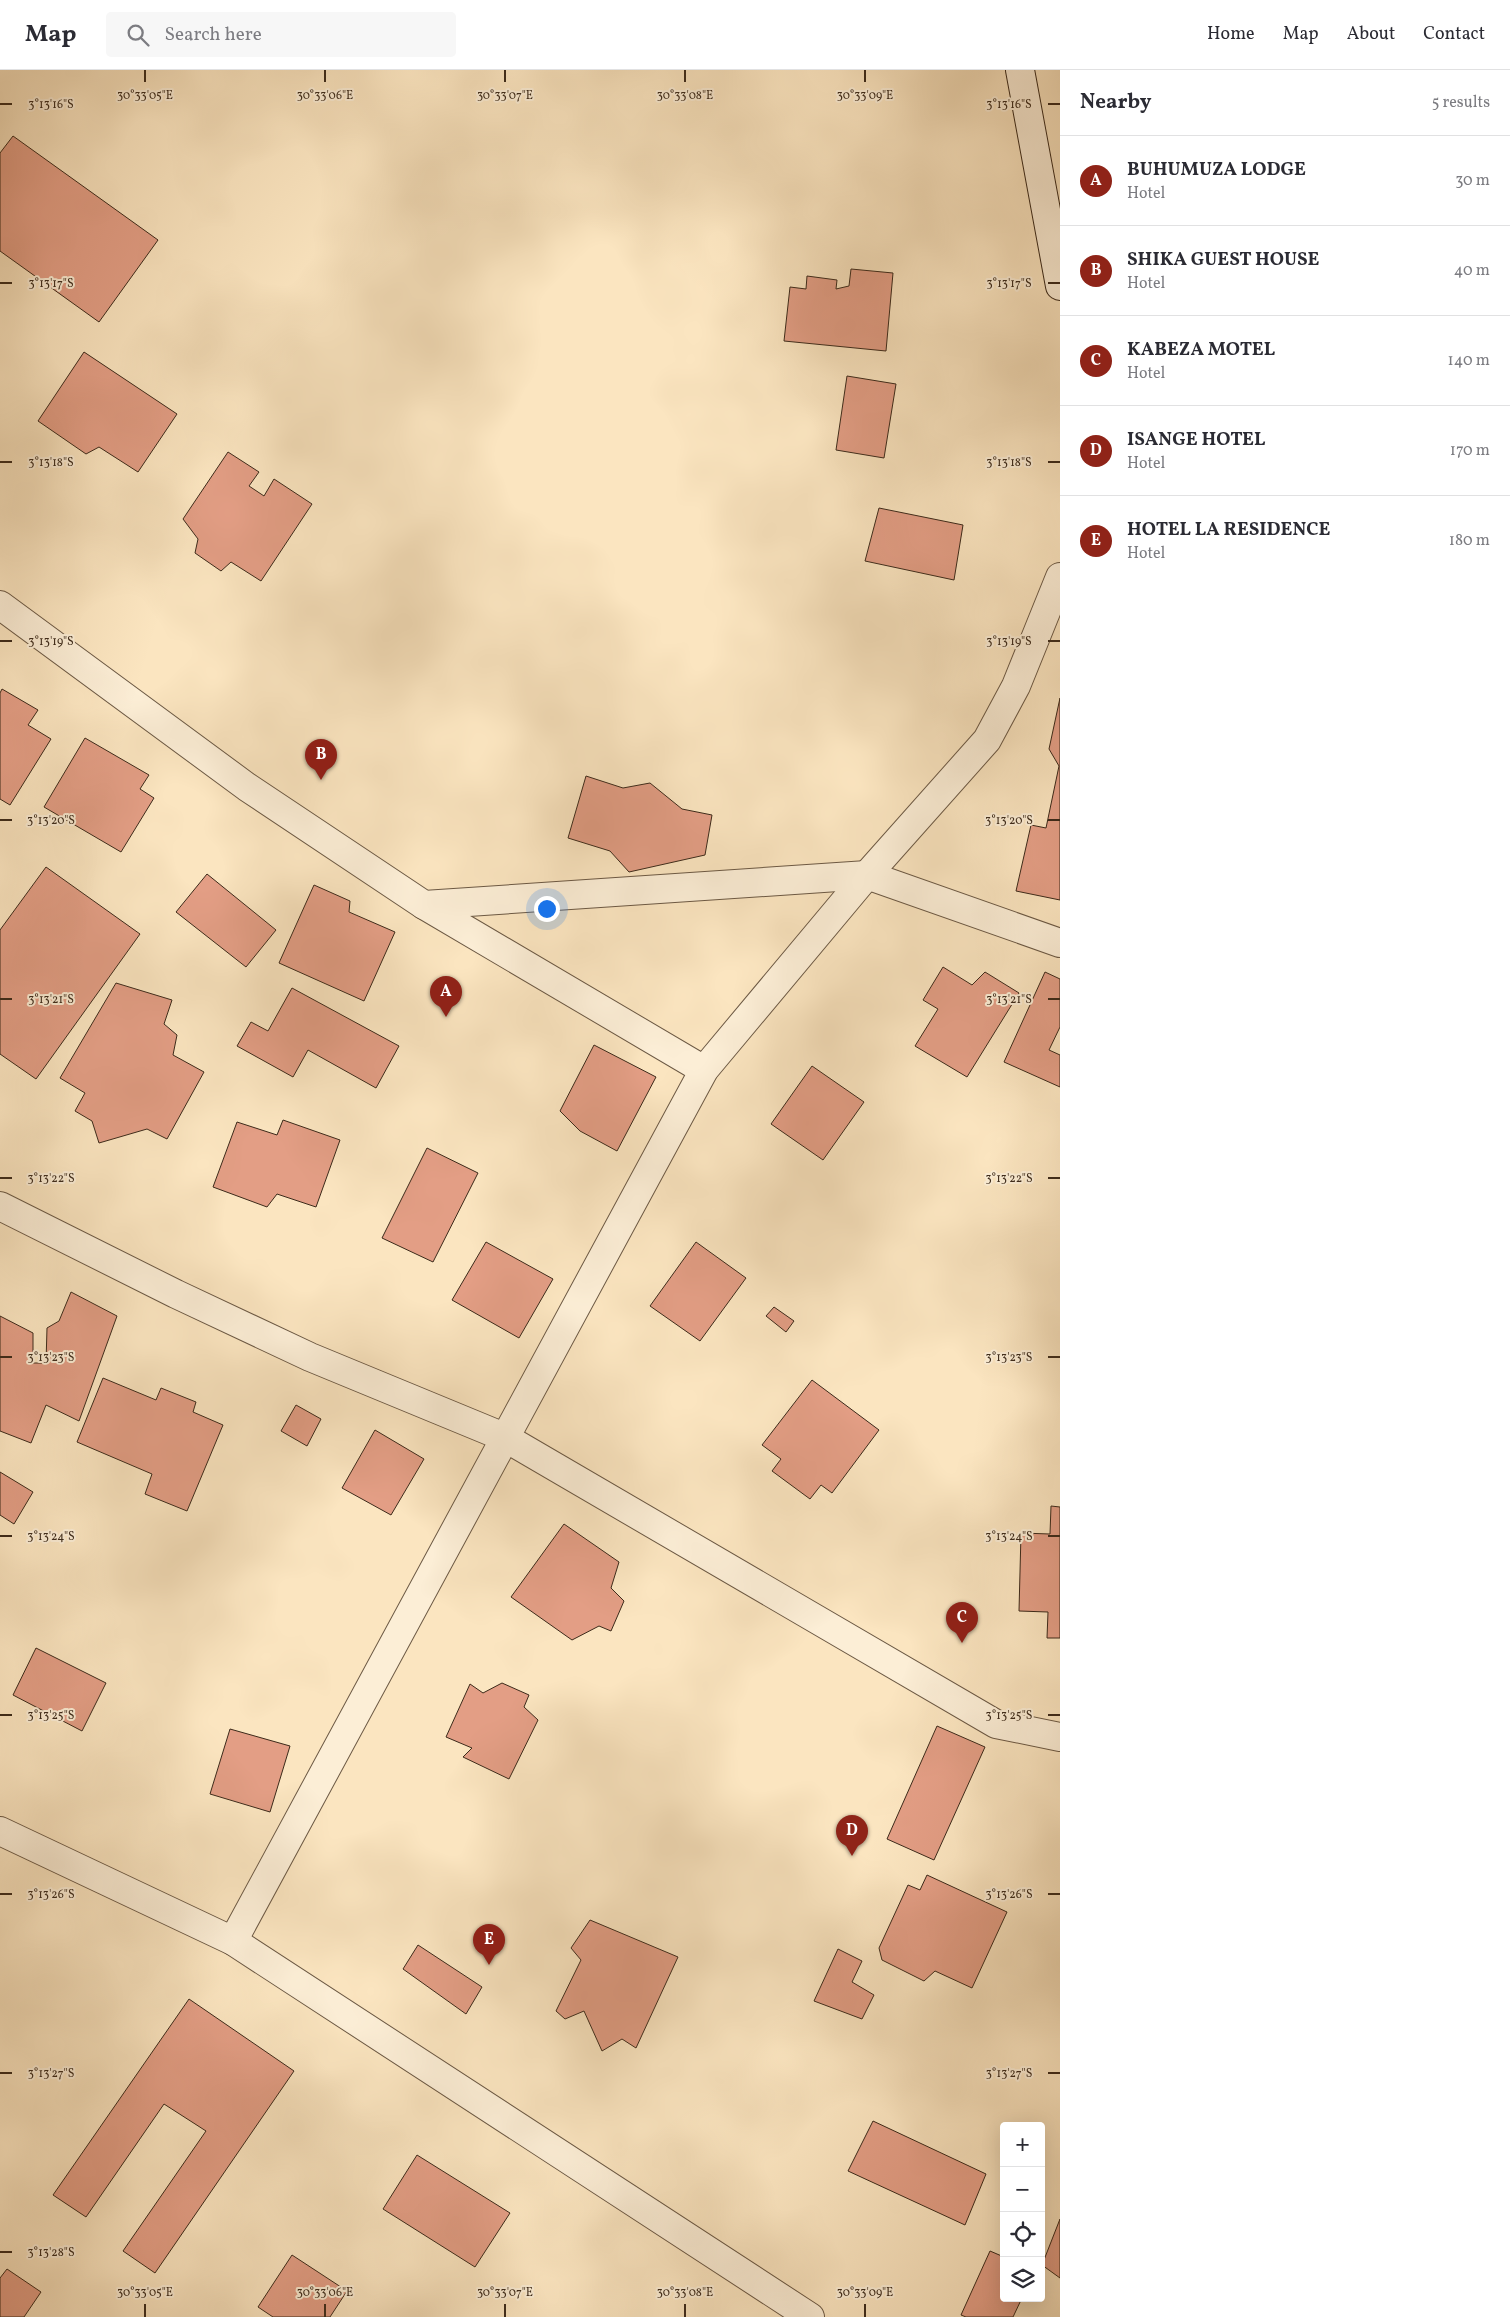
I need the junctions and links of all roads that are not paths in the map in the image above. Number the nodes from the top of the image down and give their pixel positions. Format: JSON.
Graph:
{"nodes":[{"id":1,"x":1020,"y":70,"type":"edge"},
{"id":2,"x":1060,"y":286,"type":"edge"},
{"id":3,"x":1060,"y":577,"type":"edge"},
{"id":4,"x":0,"y":605,"type":"edge"},
{"id":5,"x":867,"y":875,"type":"junction"},
{"id":6,"x":424,"y":905,"type":"junction"},
{"id":7,"x":1060,"y":943,"type":"edge"},
{"id":8,"x":704,"y":1070,"type":"junction"},
{"id":9,"x":0,"y":1206,"type":"edge"},
{"id":10,"x":504,"y":1438,"type":"junction"},
{"id":11,"x":1060,"y":1737,"type":"edge"},
{"id":12,"x":0,"y":1831,"type":"edge"},
{"id":13,"x":233,"y":1941,"type":"junction"},
{"id":14,"x":810,"y":2317,"type":"edge"}],
"edges":[{"from":1,"to":2,"type":"street"},
{"from":3,"to":5,"type":"street"},
{"from":4,"to":6,"type":"street"},
{"from":5,"to":6,"type":"street"},
{"from":5,"to":7,"type":"street"},
{"from":5,"to":8,"type":"street"},
{"from":6,"to":8,"type":"street"},
{"from":8,"to":10,"type":"street"},
{"from":9,"to":10,"type":"street"},
{"from":10,"to":11,"type":"street"},
{"from":10,"to":13,"type":"street"},
{"from":12,"to":13,"type":"street"},
{"from":13,"to":14,"type":"street"}]}
